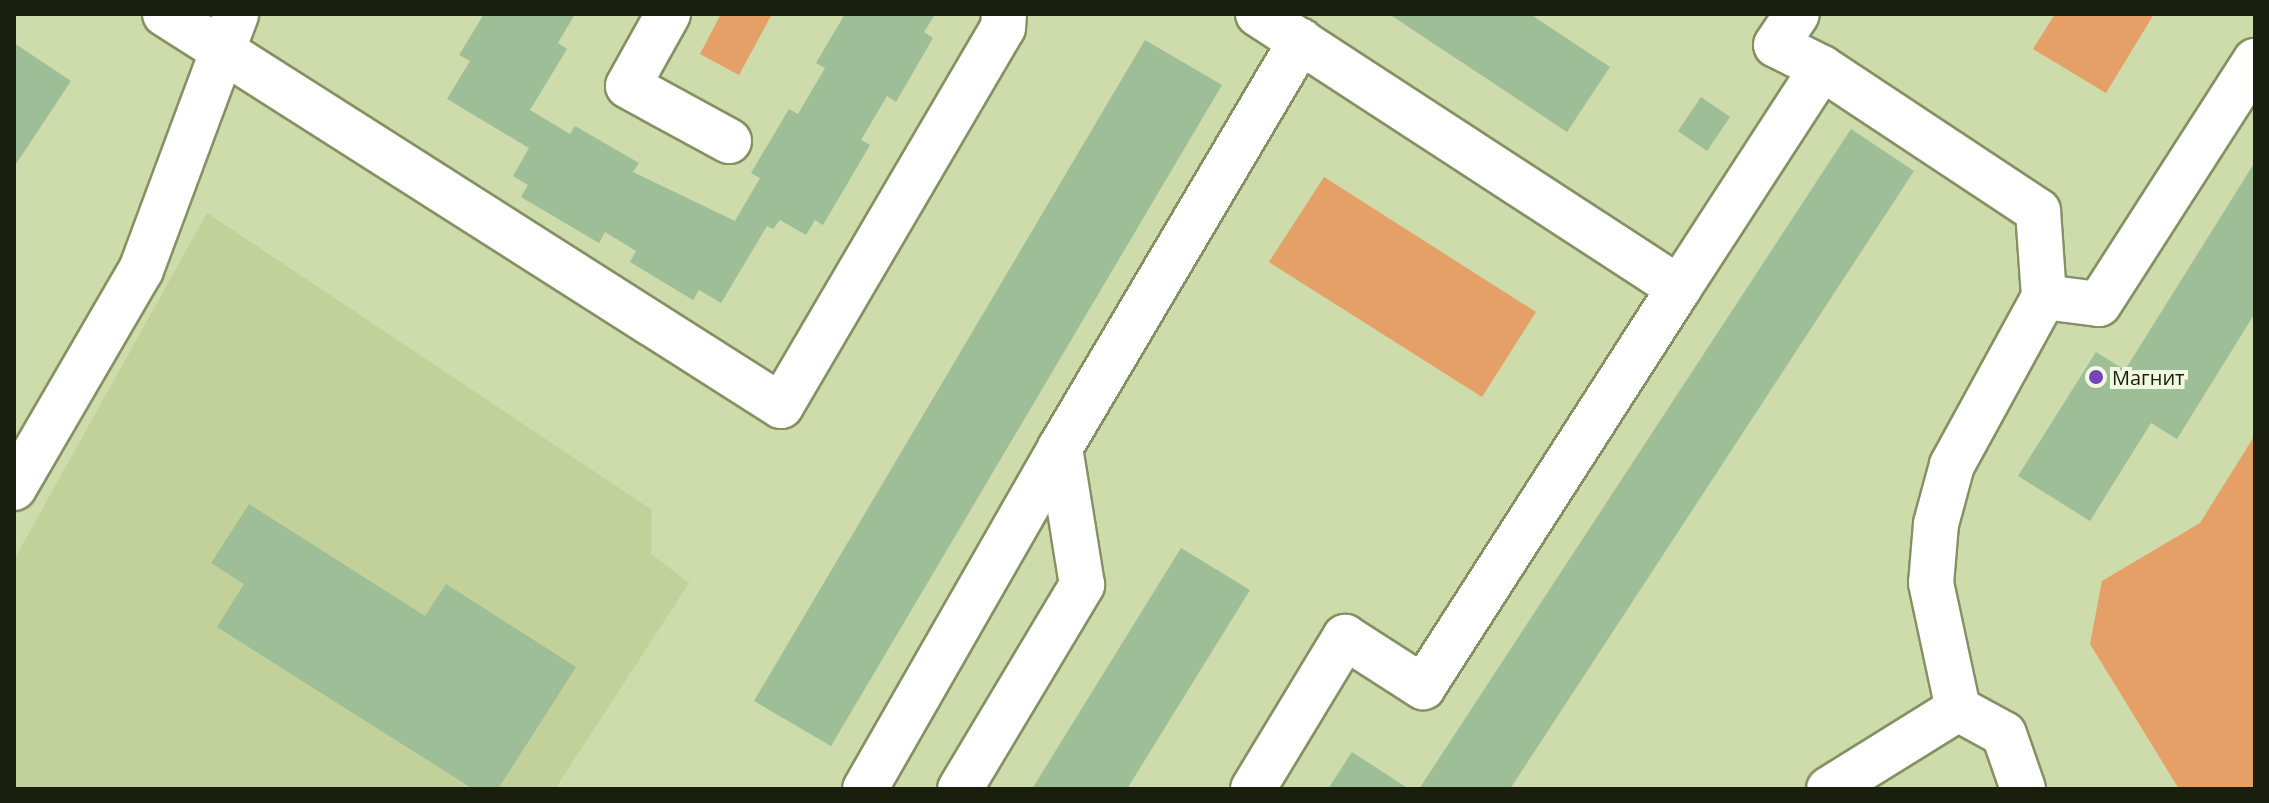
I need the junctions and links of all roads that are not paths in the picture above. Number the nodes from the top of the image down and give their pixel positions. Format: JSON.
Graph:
{"nodes":[{"id":1,"x":165,"y":14,"type":"edge"},
{"id":2,"x":668,"y":14,"type":"edge"},
{"id":3,"x":1004,"y":14,"type":"edge"},
{"id":4,"x":1258,"y":14,"type":"edge"},
{"id":5,"x":1797,"y":14,"type":"edge"},
{"id":6,"x":228,"y":32,"type":"edge"},
{"id":7,"x":1301,"y":41,"type":"junction"},
{"id":8,"x":2255,"y":61,"type":"edge"},
{"id":9,"x":1822,"y":68,"type":"junction"},
{"id":10,"x":729,"y":141,"type":"dead end"},
{"id":11,"x":1679,"y":288,"type":"junction"},
{"id":12,"x":2044,"y":297,"type":"junction"},
{"id":13,"x":1060,"y":448,"type":"junction"},
{"id":14,"x":14,"y":488,"type":"edge"},
{"id":15,"x":1958,"y":709,"type":"junction"},
{"id":16,"x":865,"y":789,"type":"edge"},
{"id":17,"x":960,"y":789,"type":"edge"},
{"id":18,"x":1253,"y":789,"type":"edge"},
{"id":19,"x":1829,"y":789,"type":"edge"},
{"id":20,"x":2023,"y":789,"type":"edge"}],
"edges":[{"from":1,"to":6,"type":"street"},
{"from":2,"to":10,"type":"street"},
{"from":3,"to":6,"type":"street"},
{"from":4,"to":7,"type":"street"},
{"from":5,"to":9,"type":"street"},
{"from":6,"to":14,"type":"street"},
{"from":7,"to":11,"type":"street"},
{"from":7,"to":13,"type":"street"},
{"from":8,"to":12,"type":"street"},
{"from":9,"to":11,"type":"street"},
{"from":9,"to":12,"type":"street"},
{"from":11,"to":18,"type":"street"},
{"from":12,"to":15,"type":"street"},
{"from":13,"to":16,"type":"street"},
{"from":13,"to":17,"type":"street"},
{"from":15,"to":19,"type":"street"},
{"from":15,"to":20,"type":"street"}]}
